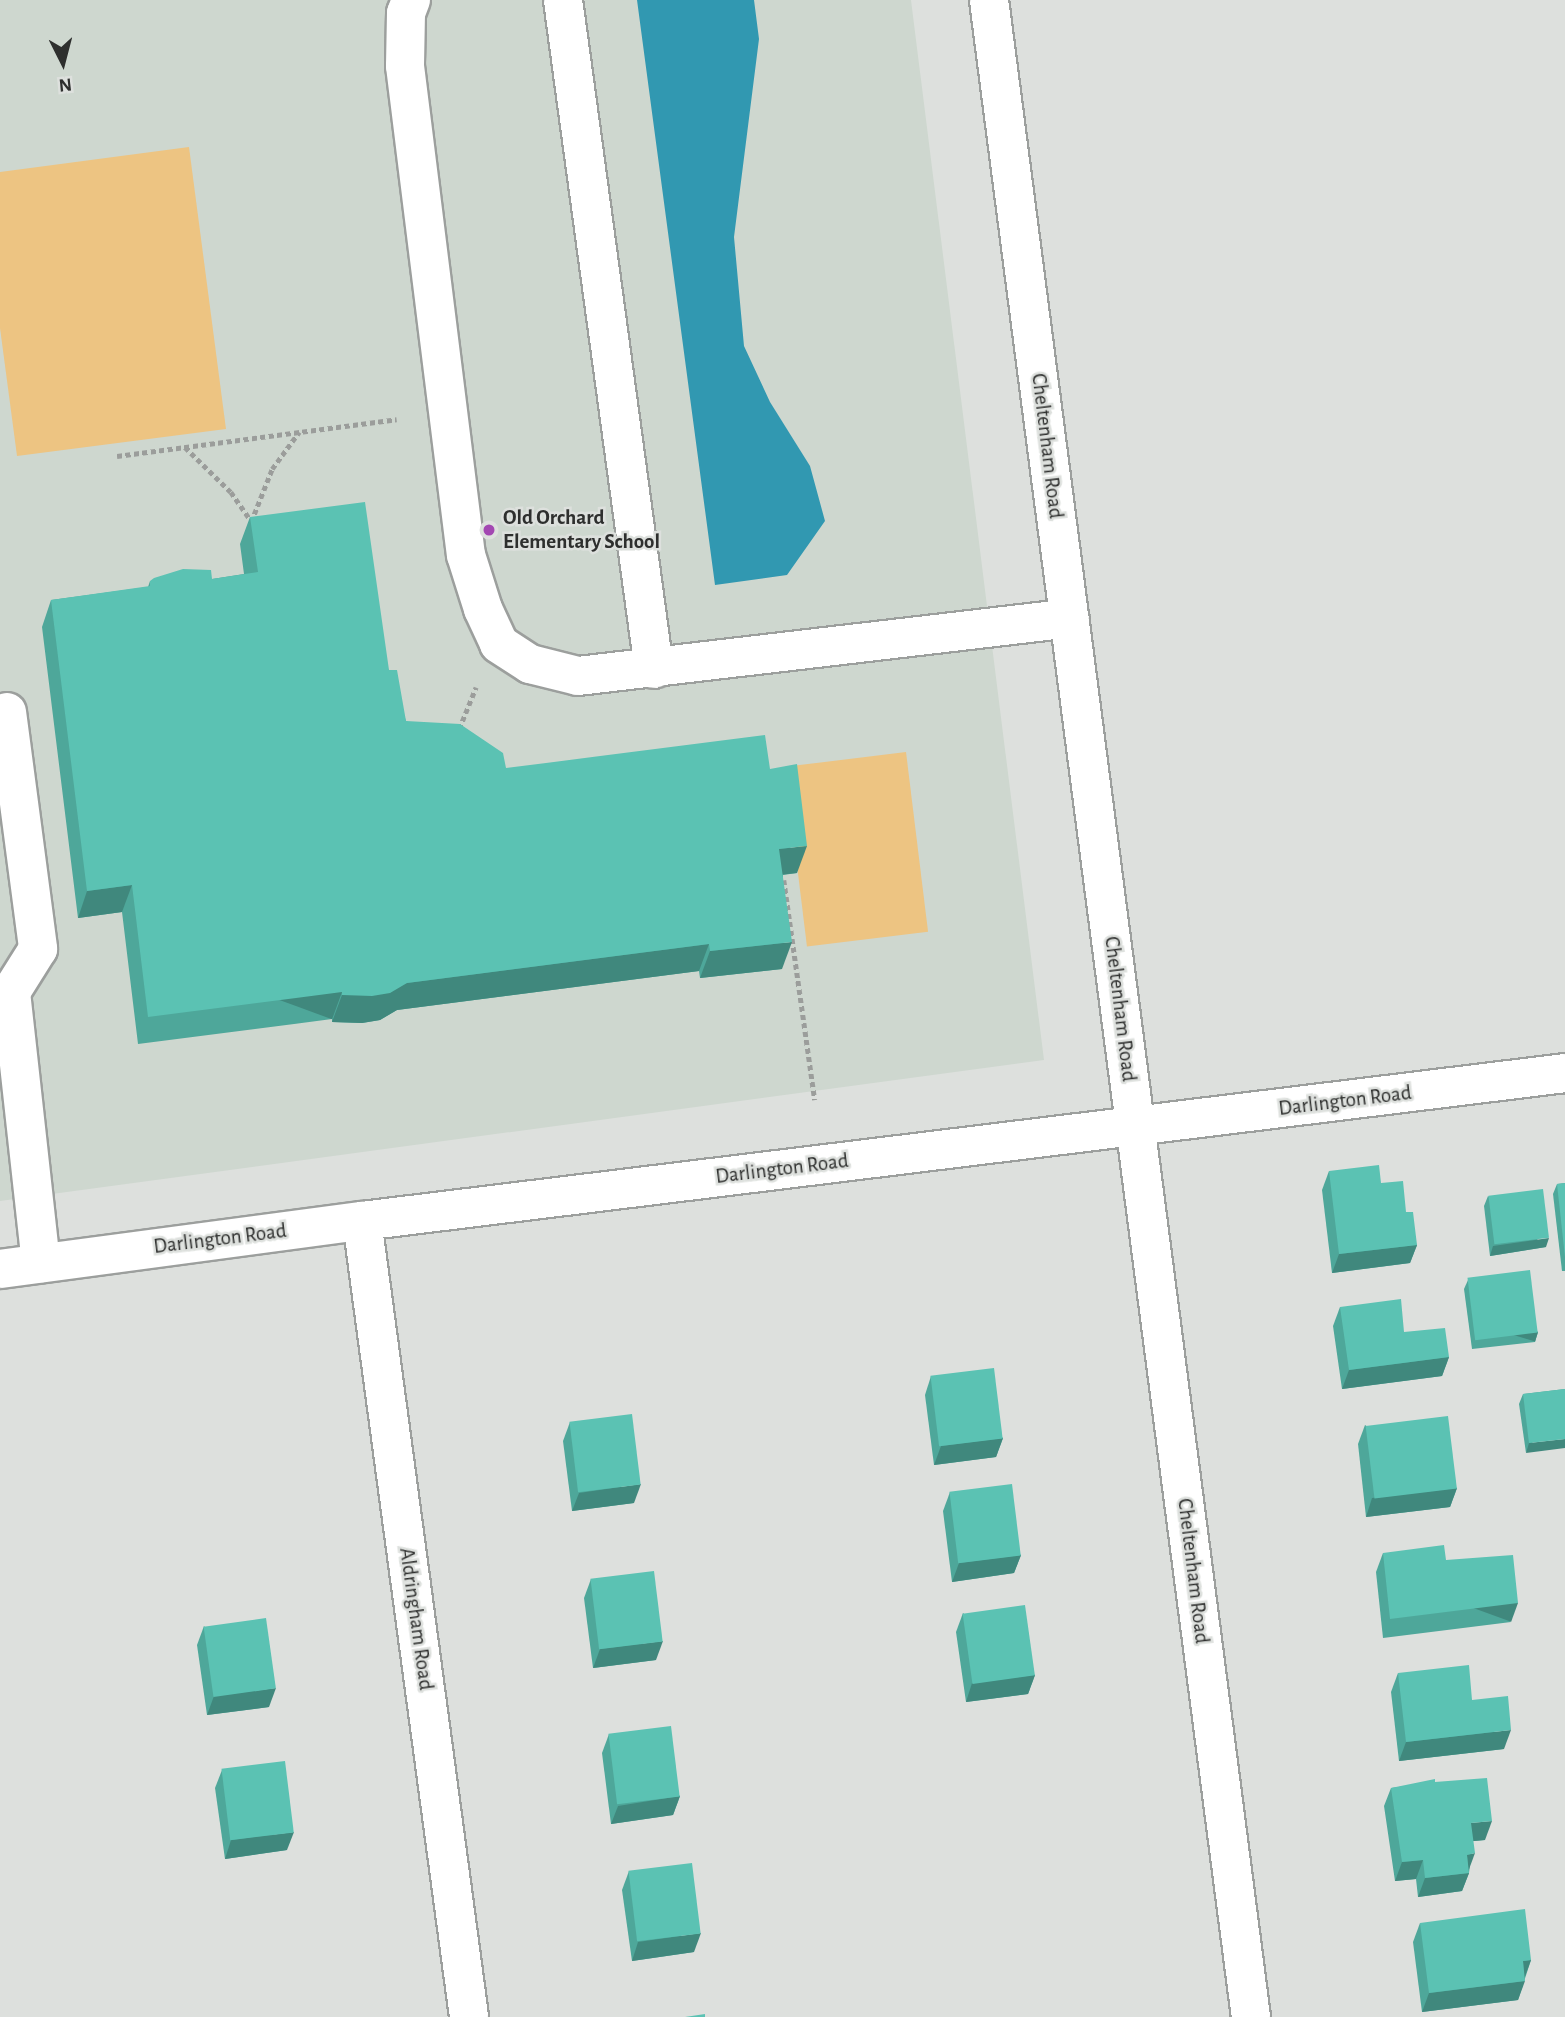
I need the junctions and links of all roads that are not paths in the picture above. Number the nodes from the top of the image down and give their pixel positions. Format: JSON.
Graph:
{"nodes":[{"id":1,"x":411,"y":0,"type":"edge"},
{"id":2,"x":563,"y":0,"type":"edge"},
{"id":3,"x":989,"y":0,"type":"edge"},
{"id":4,"x":1070,"y":618,"type":"junction"},
{"id":5,"x":654,"y":669,"type":"junction"},
{"id":6,"x":7,"y":712,"type":"dead end"},
{"id":7,"x":1565,"y":1073,"type":"edge"},
{"id":8,"x":1135,"y":1126,"type":"junction"},
{"id":9,"x":362,"y":1221,"type":"junction"},
{"id":10,"x":41,"y":1263,"type":"junction"},
{"id":11,"x":0,"y":1269,"type":"edge"},
{"id":12,"x":469,"y":2017,"type":"edge"},
{"id":13,"x":1251,"y":2017,"type":"edge"}],
"edges":[{"from":1,"to":5,"type":"street"},
{"from":2,"to":5,"type":"street"},
{"from":3,"to":4,"type":"street","name":"Cheltenham Road"},
{"from":4,"to":5,"type":"street"},
{"from":4,"to":8,"type":"street","name":"Cheltenham Road"},
{"from":6,"to":10,"type":"street"},
{"from":7,"to":8,"type":"street","name":"Darlington Road"},
{"from":8,"to":9,"type":"street","name":"Darlington Road"},
{"from":8,"to":13,"type":"street","name":"Cheltenham Road"},
{"from":9,"to":10,"type":"street","name":"Darlington Road"},
{"from":9,"to":12,"type":"street","name":"Aldringham Road"},
{"from":10,"to":11,"type":"street","name":"Darlington Road"}]}
